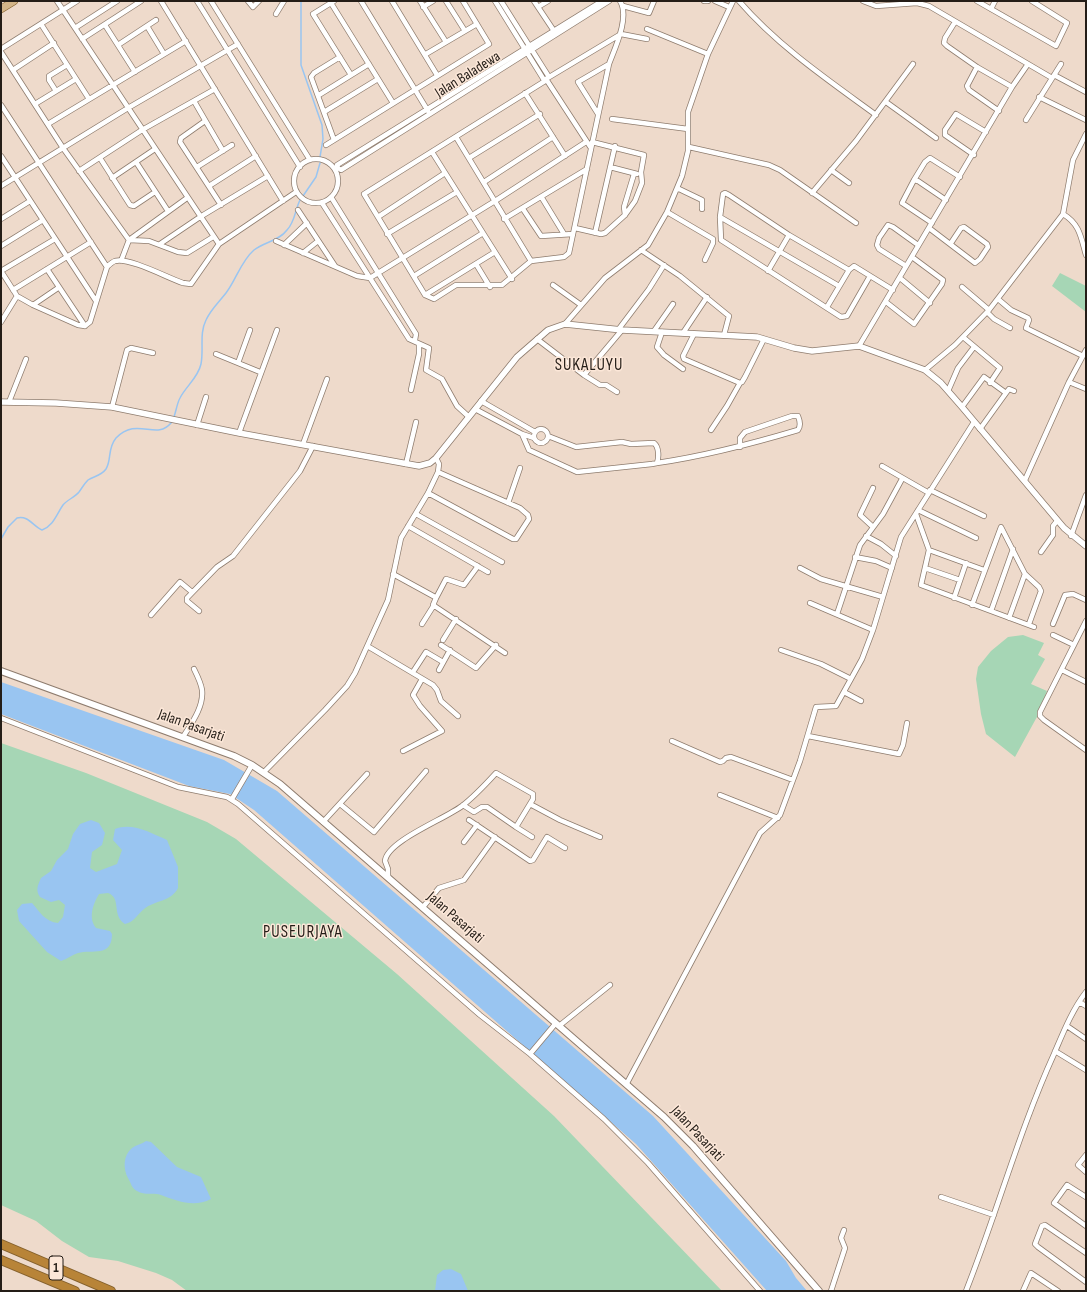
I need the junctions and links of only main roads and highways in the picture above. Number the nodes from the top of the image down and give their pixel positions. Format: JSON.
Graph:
{"nodes":[{"id":1,"x":14,"y":1,"type":"edge"},
{"id":2,"x":1,"y":9,"type":"edge"},
{"id":3,"x":1,"y":671,"type":"edge"},
{"id":4,"x":1,"y":1244,"type":"edge"},
{"id":5,"x":1,"y":1260,"type":"edge"},
{"id":6,"x":74,"y":1291,"type":"edge"},
{"id":7,"x":111,"y":1291,"type":"edge"},
{"id":8,"x":818,"y":1291,"type":"edge"}],
"edges":[{"from":1,"to":2,"type":"main road"},
{"from":3,"to":8,"type":"main road","name":"Jalan Pasarjati"},
{"from":4,"to":7,"type":"highway","number":"1"},
{"from":5,"to":6,"type":"highway","number":"1"}]}
